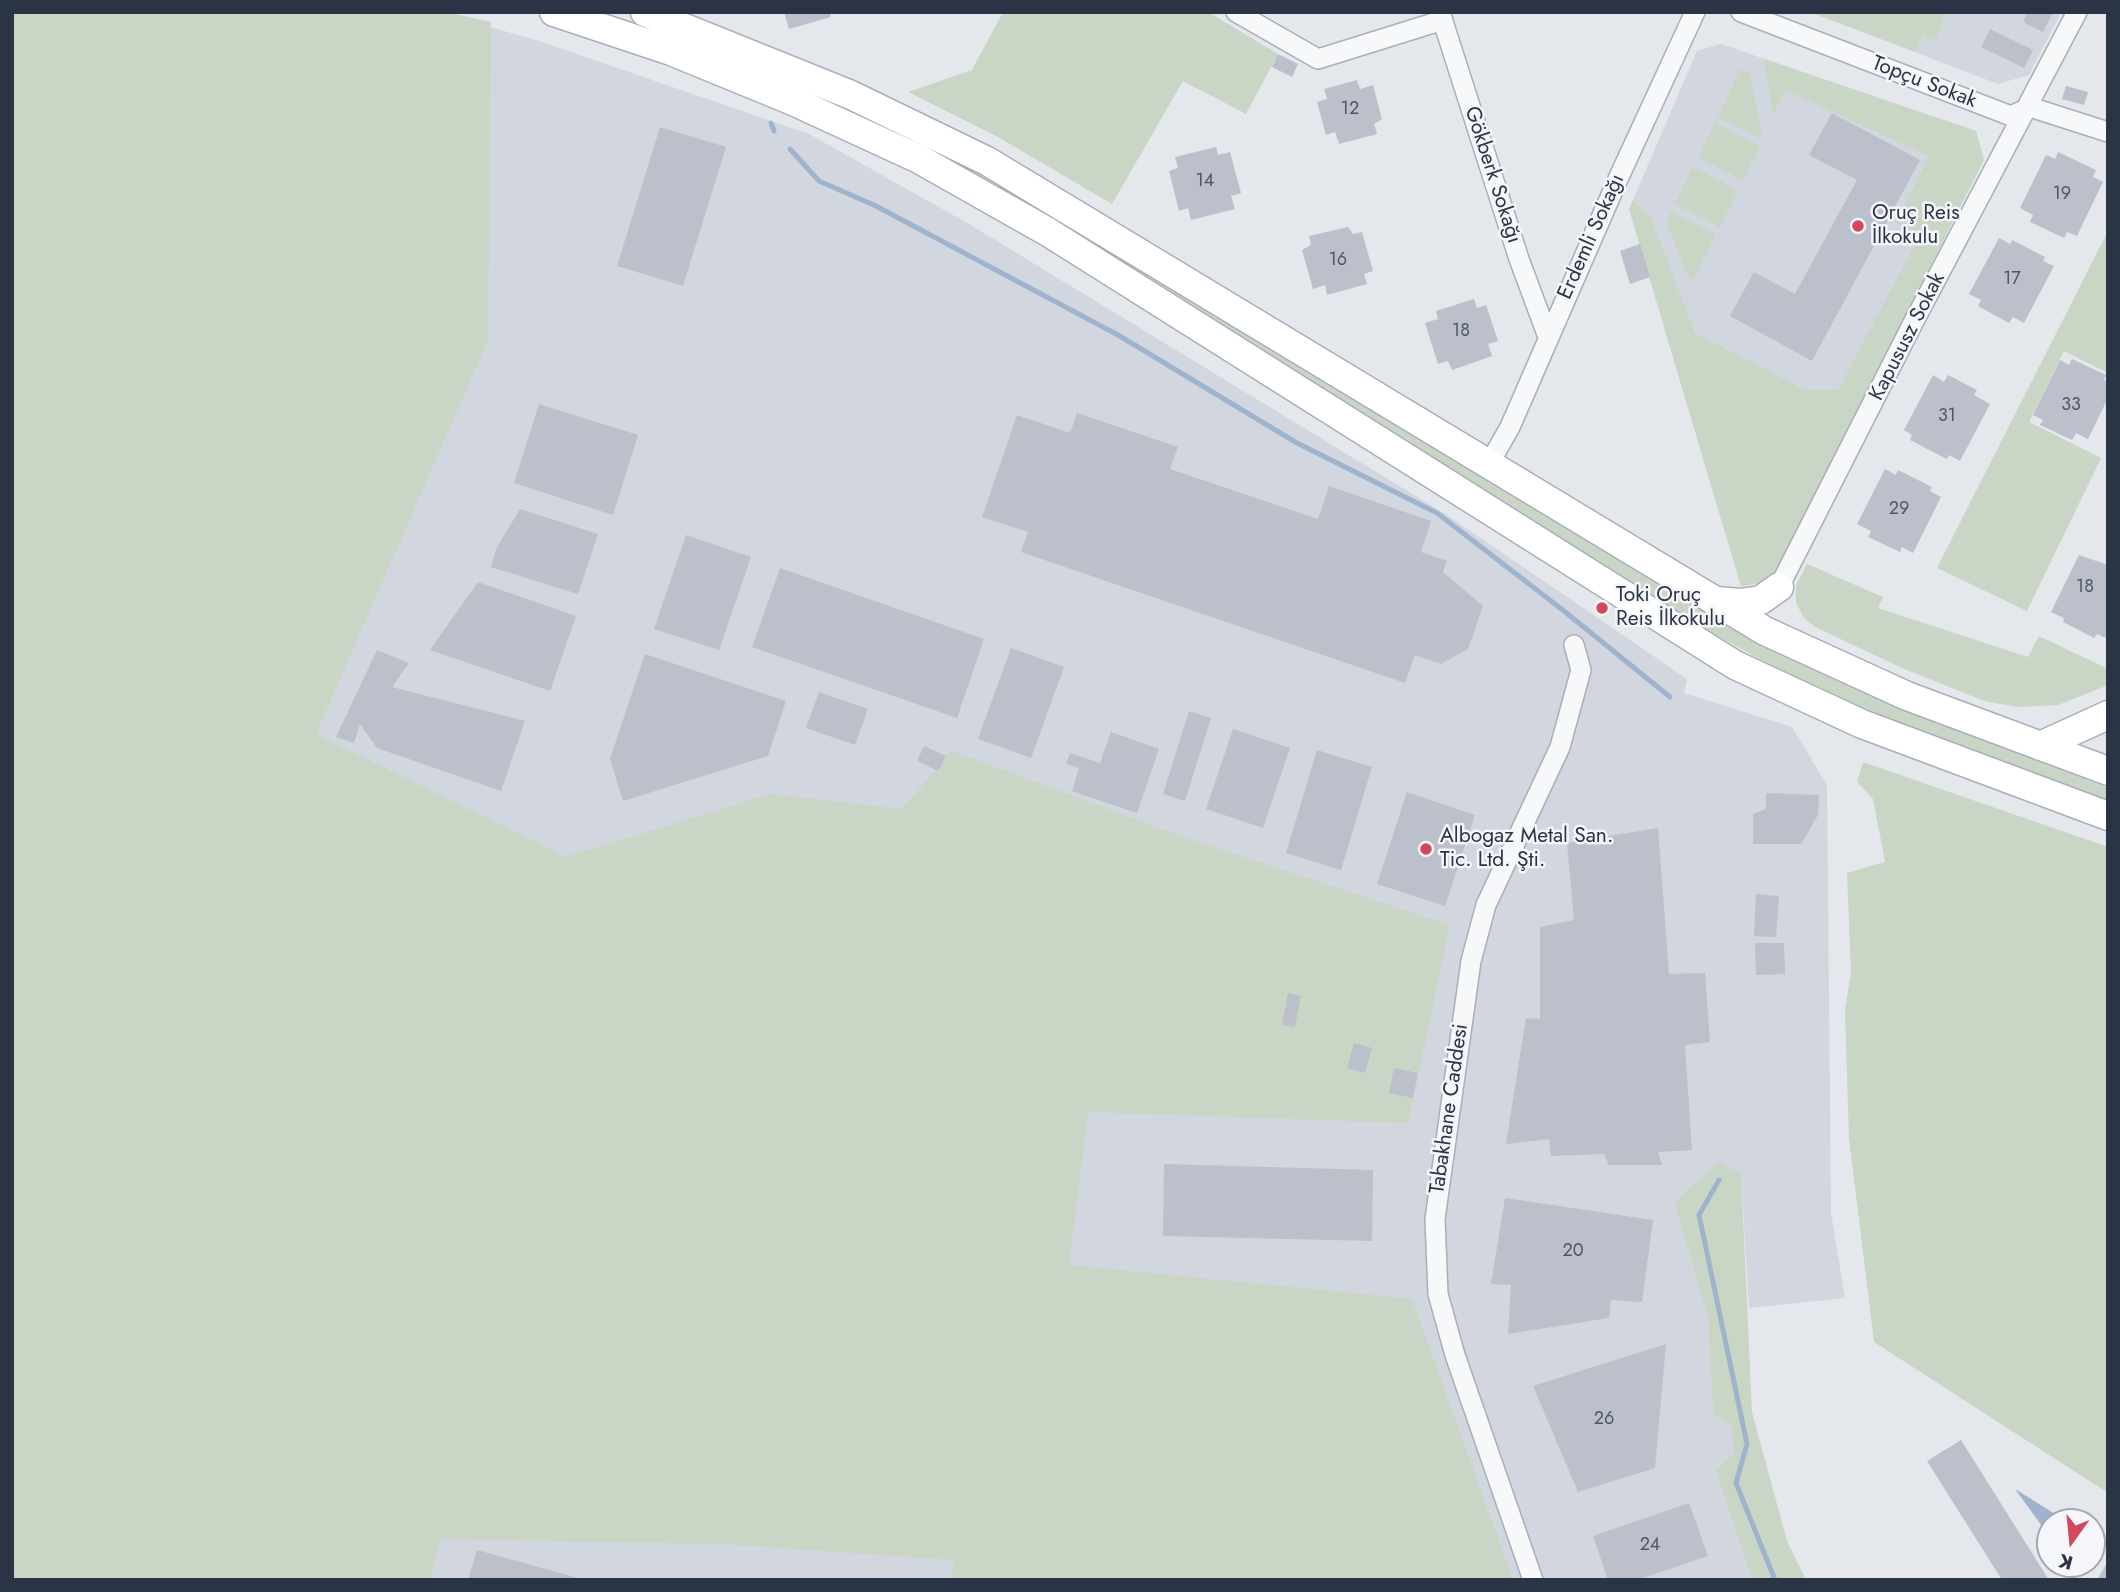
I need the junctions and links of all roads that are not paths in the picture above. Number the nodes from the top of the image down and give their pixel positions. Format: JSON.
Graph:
{"nodes":[{"id":1,"x":554,"y":12,"type":"edge"},
{"id":2,"x":645,"y":12,"type":"edge"},
{"id":3,"x":1236,"y":12,"type":"edge"},
{"id":4,"x":1695,"y":12,"type":"edge"},
{"id":5,"x":1741,"y":12,"type":"edge"},
{"id":6,"x":2077,"y":12,"type":"edge"},
{"id":7,"x":1442,"y":16,"type":"edge"},
{"id":8,"x":2030,"y":107,"type":"junction"},
{"id":9,"x":2108,"y":132,"type":"edge"},
{"id":10,"x":1548,"y":337,"type":"junction"},
{"id":11,"x":1490,"y":462,"type":"junction"},
{"id":12,"x":1779,"y":587,"type":"junction"},
{"id":13,"x":1716,"y":601,"type":"junction"},
{"id":14,"x":1574,"y":645,"type":"dead end"},
{"id":15,"x":1797,"y":645,"type":"junction"},
{"id":16,"x":2108,"y":715,"type":"edge"},
{"id":17,"x":2040,"y":746,"type":"junction"},
{"id":18,"x":2108,"y":771,"type":"edge"},
{"id":19,"x":2108,"y":816,"type":"edge"},
{"id":20,"x":1533,"y":1580,"type":"edge"}],
"edges":[{"from":1,"to":19,"type":"main road"},
{"from":2,"to":11,"type":"main road"},
{"from":3,"to":7,"type":"street"},
{"from":4,"to":10,"type":"street","name":"Erdemli Sokağı"},
{"from":5,"to":8,"type":"street","name":"Topçu Sokak"},
{"from":6,"to":8,"type":"street","name":"Kapususz Sokak"},
{"from":7,"to":10,"type":"street","name":"Gökberk Sokağı"},
{"from":8,"to":9,"type":"street","name":"Topçu Sokak"},
{"from":8,"to":12,"type":"street","name":"Kapususz Sokak"},
{"from":10,"to":11,"type":"street","name":"Erdemli Sokağı"},
{"from":11,"to":13,"type":"main road"},
{"from":12,"to":13,"type":"main road"},
{"from":12,"to":15,"type":"main road"},
{"from":13,"to":15,"type":"main road"},
{"from":14,"to":20,"type":"street","name":"Tabakhane Caddesi"},
{"from":15,"to":17,"type":"main road"},
{"from":16,"to":17,"type":"main road"},
{"from":17,"to":18,"type":"main road"}]}
